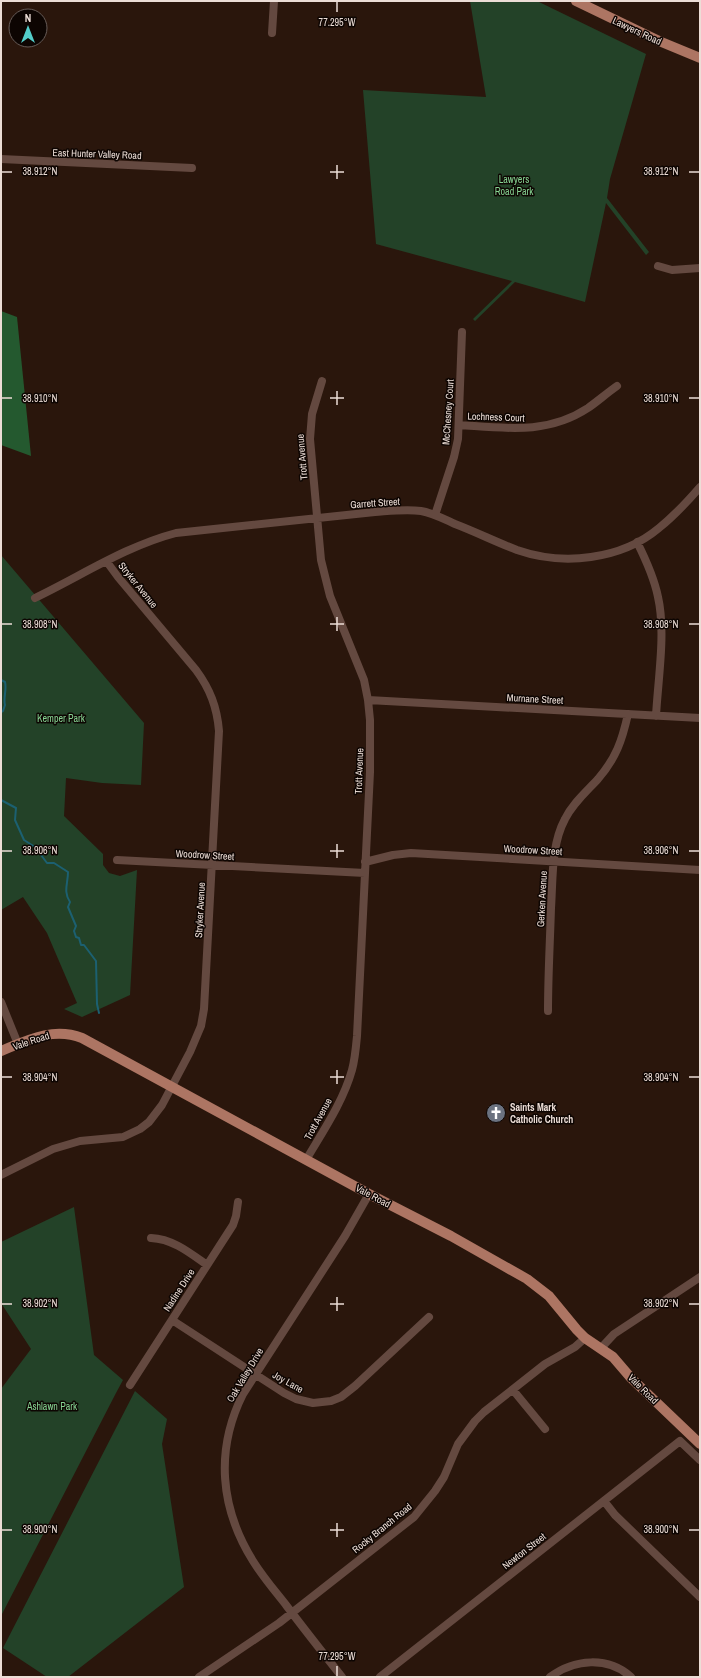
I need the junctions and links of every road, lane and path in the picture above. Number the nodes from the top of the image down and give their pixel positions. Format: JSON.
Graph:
{"nodes":[{"id":1,"x":274,"y":1,"type":"edge"},
{"id":2,"x":576,"y":1,"type":"edge"},
{"id":3,"x":272,"y":33,"type":"dead end"},
{"id":4,"x":700,"y":58,"type":"edge"},
{"id":5,"x":1,"y":159,"type":"edge"},
{"id":6,"x":192,"y":168,"type":"dead end"},
{"id":7,"x":658,"y":266,"type":"dead end"},
{"id":8,"x":700,"y":268,"type":"edge"},
{"id":9,"x":462,"y":332,"type":"dead end"},
{"id":10,"x":322,"y":381,"type":"dead end"},
{"id":11,"x":617,"y":386,"type":"dead end"},
{"id":12,"x":459,"y":425,"type":"junction"},
{"id":13,"x":700,"y":488,"type":"edge"},
{"id":14,"x":435,"y":515,"type":"junction"},
{"id":15,"x":317,"y":518,"type":"junction"},
{"id":16,"x":637,"y":542,"type":"junction"},
{"id":17,"x":107,"y":562,"type":"junction"},
{"id":18,"x":35,"y":598,"type":"dead end"},
{"id":19,"x":368,"y":700,"type":"junction"},
{"id":20,"x":628,"y":714,"type":"junction"},
{"id":21,"x":656,"y":716,"type":"junction"},
{"id":22,"x":700,"y":718,"type":"edge"},
{"id":23,"x":117,"y":860,"type":"dead end"},
{"id":24,"x":554,"y":861,"type":"junction"},
{"id":25,"x":365,"y":862,"type":"junction"},
{"id":26,"x":213,"y":866,"type":"junction"},
{"id":27,"x":700,"y":870,"type":"edge"},
{"id":28,"x":365,"y":873,"type":"junction"},
{"id":29,"x":1,"y":1002,"type":"edge"},
{"id":30,"x":548,"y":1010,"type":"dead end"},
{"id":31,"x":18,"y":1044,"type":"junction"},
{"id":32,"x":1,"y":1051,"type":"edge"},
{"id":33,"x":173,"y":1087,"type":"junction"},
{"id":34,"x":306,"y":1160,"type":"junction"},
{"id":35,"x":1,"y":1175,"type":"edge"},
{"id":36,"x":368,"y":1194,"type":"junction"},
{"id":37,"x":238,"y":1202,"type":"dead end"},
{"id":38,"x":151,"y":1238,"type":"dead end"},
{"id":39,"x":207,"y":1265,"type":"junction"},
{"id":40,"x":700,"y":1277,"type":"edge"},
{"id":41,"x":429,"y":1317,"type":"dead end"},
{"id":42,"x":172,"y":1320,"type":"junction"},
{"id":43,"x":585,"y":1338,"type":"junction"},
{"id":44,"x":601,"y":1348,"type":"junction"},
{"id":45,"x":256,"y":1375,"type":"junction"},
{"id":46,"x":130,"y":1385,"type":"dead end"},
{"id":47,"x":513,"y":1390,"type":"junction"},
{"id":48,"x":545,"y":1429,"type":"dead end"},
{"id":49,"x":684,"y":1429,"type":"junction"},
{"id":50,"x":696,"y":1440,"type":"edge"},
{"id":51,"x":680,"y":1441,"type":"junction"},
{"id":52,"x":700,"y":1460,"type":"edge"},
{"id":53,"x":604,"y":1501,"type":"junction"},
{"id":54,"x":700,"y":1597,"type":"edge"},
{"id":55,"x":292,"y":1613,"type":"junction"},
{"id":56,"x":199,"y":1677,"type":"edge"},
{"id":57,"x":342,"y":1677,"type":"edge"},
{"id":58,"x":380,"y":1677,"type":"edge"},
{"id":59,"x":550,"y":1677,"type":"edge"},
{"id":60,"x":631,"y":1677,"type":"edge"}],
"edges":[{"from":1,"to":3,"type":"street"},
{"from":2,"to":4,"type":"main road","name":"Lawyers Road"},
{"from":5,"to":6,"type":"street","name":"East Hunter Valley Road"},
{"from":7,"to":8,"type":"street"},
{"from":9,"to":12,"type":"street","name":"McChesney Court"},
{"from":10,"to":15,"type":"street","name":"Trott Avenue"},
{"from":11,"to":12,"type":"street","name":"Lochness Court"},
{"from":12,"to":14,"type":"street","name":"McChesney Court"},
{"from":13,"to":16,"type":"street","name":"Garrett Street"},
{"from":14,"to":15,"type":"street","name":"Garrett Street"},
{"from":14,"to":16,"type":"street","name":"Garrett Street"},
{"from":15,"to":17,"type":"street","name":"Garrett Street"},
{"from":15,"to":19,"type":"street","name":"Trott Avenue"},
{"from":16,"to":21,"type":"street"},
{"from":17,"to":18,"type":"street","name":"Garrett Street"},
{"from":17,"to":26,"type":"street","name":"Stryker Avenue"},
{"from":19,"to":20,"type":"street","name":"Murnane Street"},
{"from":19,"to":25,"type":"street","name":"Trott Avenue"},
{"from":20,"to":21,"type":"street","name":"Murnane Street"},
{"from":20,"to":24,"type":"street","name":"Gerken Avenue"},
{"from":21,"to":22,"type":"street","name":"Murnane Street"},
{"from":23,"to":26,"type":"street","name":"Woodrow Street"},
{"from":24,"to":25,"type":"street","name":"Woodrow Street"},
{"from":24,"to":27,"type":"street","name":"Woodrow Street"},
{"from":24,"to":30,"type":"street","name":"Gerken Avenue"},
{"from":25,"to":28,"type":"street","name":"Trott Avenue"},
{"from":26,"to":28,"type":"street","name":"Woodrow Street"},
{"from":26,"to":33,"type":"street","name":"Stryker Avenue"},
{"from":28,"to":34,"type":"street","name":"Trott Avenue"},
{"from":29,"to":31,"type":"street"},
{"from":31,"to":32,"type":"main road","name":"Vale Road"},
{"from":31,"to":33,"type":"main road","name":"Vale Road"},
{"from":33,"to":34,"type":"main road","name":"Vale Road"},
{"from":33,"to":35,"type":"street","name":"Stryker Avenue"},
{"from":34,"to":36,"type":"main road","name":"Vale Road"},
{"from":36,"to":43,"type":"main road","name":"Vale Road"},
{"from":36,"to":45,"type":"street","name":"Oak Valley Drive"},
{"from":37,"to":39,"type":"street","name":"Nadine Drive"},
{"from":38,"to":39,"type":"street"},
{"from":39,"to":42,"type":"street","name":"Nadine Drive"},
{"from":40,"to":44,"type":"street"},
{"from":41,"to":45,"type":"street","name":"Joy Lane"},
{"from":42,"to":45,"type":"street","name":"Joy Lane"},
{"from":42,"to":46,"type":"street","name":"Nadine Drive"},
{"from":43,"to":44,"type":"main road","name":"Vale Road"},
{"from":43,"to":47,"type":"street","name":"Rocky Branch Road"},
{"from":44,"to":49,"type":"main road","name":"Vale Road"},
{"from":45,"to":55,"type":"street","name":"Oak Valley Drive"},
{"from":47,"to":48,"type":"street"},
{"from":47,"to":55,"type":"street","name":"Rocky Branch Road"},
{"from":49,"to":50,"type":"main road","name":"Vale Road"},
{"from":49,"to":51,"type":"street"},
{"from":50,"to":51,"type":"street","name":"Newton Street"},
{"from":51,"to":52,"type":"street"},
{"from":51,"to":53,"type":"street","name":"Newton Street"},
{"from":53,"to":54,"type":"street"},
{"from":53,"to":58,"type":"street","name":"Newton Street"},
{"from":55,"to":56,"type":"street","name":"Rocky Branch Road"},
{"from":55,"to":57,"type":"street","name":"Oak Valley Drive"},
{"from":59,"to":60,"type":"street"}]}
